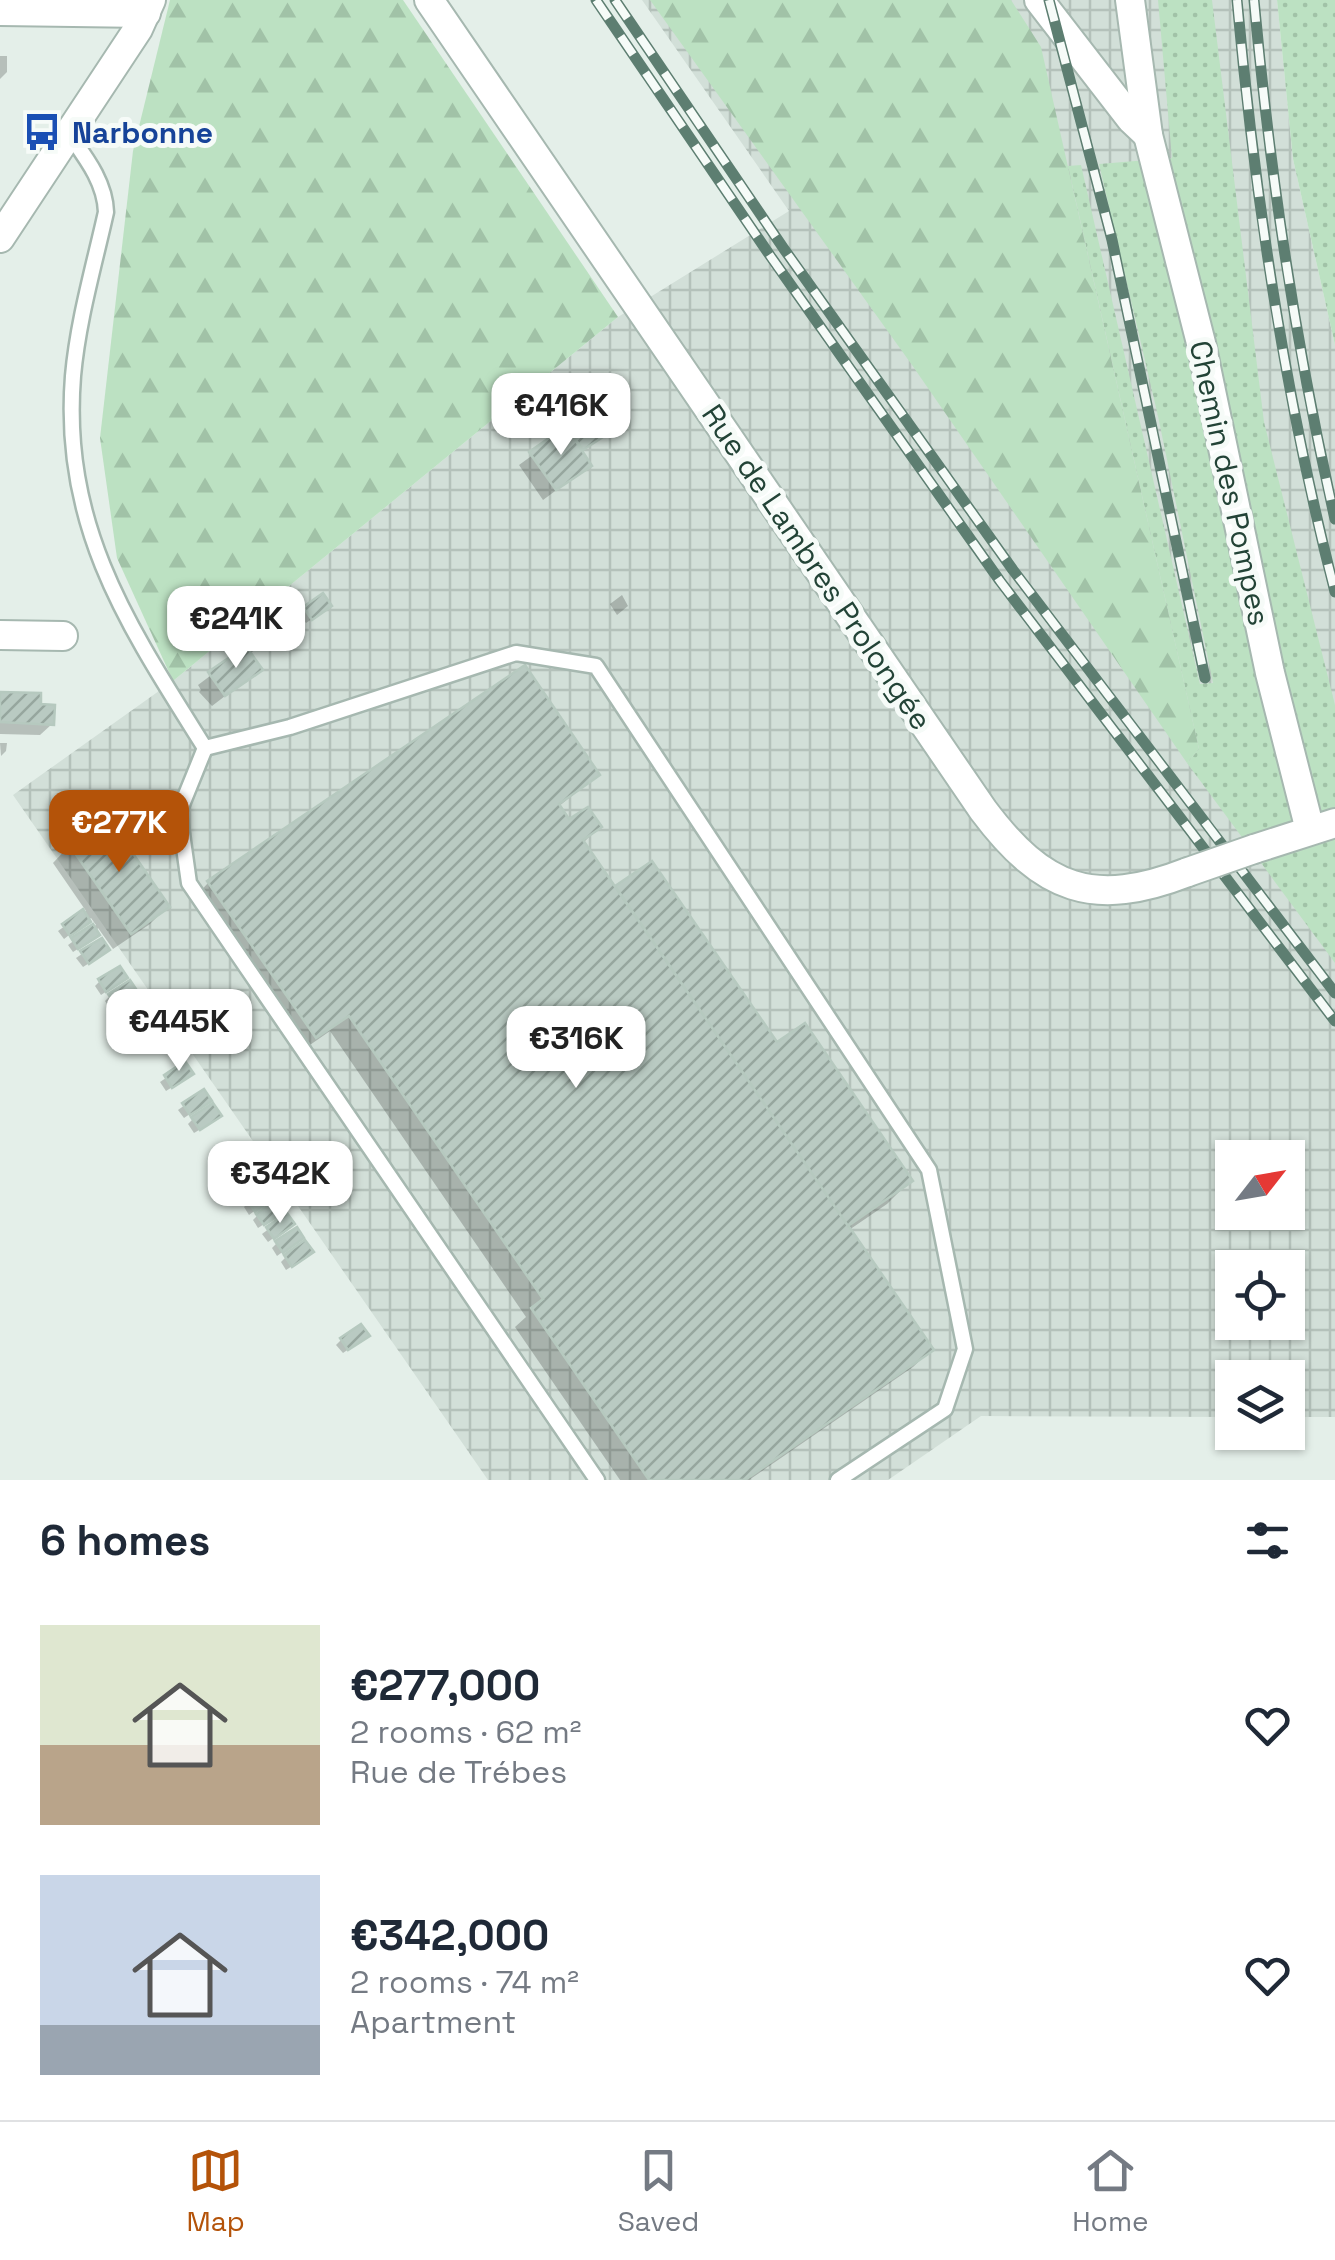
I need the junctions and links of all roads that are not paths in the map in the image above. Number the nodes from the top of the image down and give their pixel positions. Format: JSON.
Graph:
{"nodes":[{"id":1,"x":429,"y":0,"type":"edge"},
{"id":2,"x":1039,"y":0,"type":"edge"},
{"id":3,"x":1130,"y":0,"type":"edge"},
{"id":4,"x":148,"y":6,"type":"edge"},
{"id":5,"x":0,"y":11,"type":"edge"},
{"id":6,"x":70,"y":134,"type":"junction"},
{"id":7,"x":1148,"y":136,"type":"junction"},
{"id":8,"x":0,"y":238,"type":"edge"},
{"id":9,"x":0,"y":635,"type":"edge"},
{"id":10,"x":62,"y":636,"type":"dead end"},
{"id":11,"x":206,"y":748,"type":"junction"},
{"id":12,"x":1323,"y":826,"type":"edge"},
{"id":13,"x":597,"y":1480,"type":"edge"},
{"id":14,"x":838,"y":1480,"type":"edge"}],
"edges":[{"from":1,"to":12,"type":"street","name":"Rue de Lambres Prolongée","bridge":true},
{"from":2,"to":7,"type":"street","name":"Chemin des Pompes"},
{"from":3,"to":7,"type":"street","name":"Chemin des Pompes"},
{"from":4,"to":5,"type":"street"},
{"from":4,"to":6,"type":"street"},
{"from":6,"to":8,"type":"street"},
{"from":6,"to":11,"type":"lane"},
{"from":7,"to":12,"type":"street","name":"Chemin des Pompes"},
{"from":9,"to":10,"type":"street"},
{"from":11,"to":13,"type":"lane"},
{"from":11,"to":14,"type":"lane"}]}
